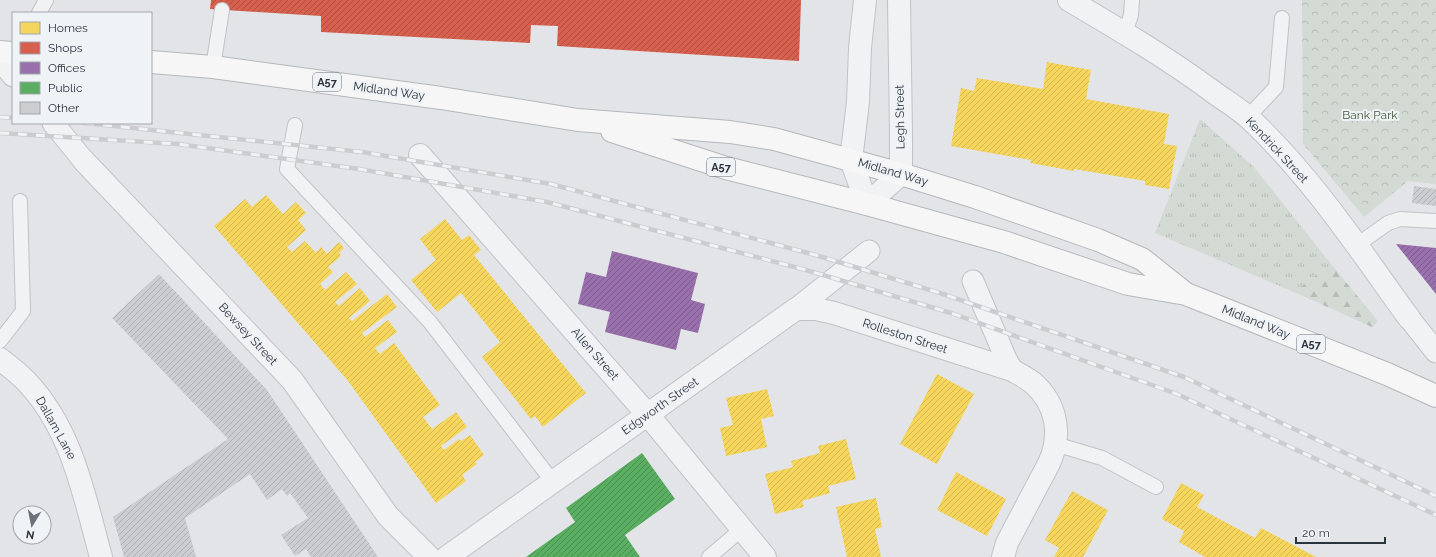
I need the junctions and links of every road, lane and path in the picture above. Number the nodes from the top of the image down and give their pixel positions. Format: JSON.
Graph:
{"nodes":[{"id":1,"x":46,"y":0,"type":"edge"},
{"id":2,"x":865,"y":0,"type":"edge"},
{"id":3,"x":899,"y":0,"type":"edge"},
{"id":4,"x":1069,"y":0,"type":"edge"},
{"id":5,"x":1132,"y":0,"type":"edge"},
{"id":6,"x":222,"y":10,"type":"dead end"},
{"id":7,"x":40,"y":12,"type":"edge"},
{"id":8,"x":1282,"y":18,"type":"dead end"},
{"id":9,"x":1125,"y":33,"type":"junction"},
{"id":10,"x":0,"y":52,"type":"edge"},
{"id":11,"x":12,"y":53,"type":"edge"},
{"id":12,"x":0,"y":60,"type":"edge"},
{"id":13,"x":152,"y":62,"type":"edge"},
{"id":14,"x":213,"y":67,"type":"junction"},
{"id":15,"x":12,"y":75,"type":"edge"},
{"id":16,"x":1248,"y":117,"type":"junction"},
{"id":17,"x":578,"y":120,"type":"junction"},
{"id":18,"x":54,"y":124,"type":"edge"},
{"id":19,"x":295,"y":125,"type":"dead end"},
{"id":20,"x":420,"y":155,"type":"dead end"},
{"id":21,"x":851,"y":160,"type":"junction"},
{"id":22,"x":84,"y":161,"type":"joint"},
{"id":23,"x":901,"y":174,"type":"junction"},
{"id":24,"x":20,"y":201,"type":"dead end"},
{"id":25,"x":867,"y":204,"type":"junction"},
{"id":26,"x":1436,"y":221,"type":"edge"},
{"id":27,"x":1357,"y":245,"type":"junction"},
{"id":28,"x":869,"y":251,"type":"dead end"},
{"id":29,"x":973,"y":281,"type":"dead end"},
{"id":30,"x":1186,"y":294,"type":"junction"},
{"id":31,"x":796,"y":309,"type":"junction"},
{"id":32,"x":1409,"y":318,"type":"joint"},
{"id":33,"x":0,"y":341,"type":"edge"},
{"id":34,"x":1436,"y":352,"type":"edge"},
{"id":35,"x":0,"y":359,"type":"edge"},
{"id":36,"x":1012,"y":370,"type":"junction"},
{"id":37,"x":1436,"y":396,"type":"edge"},
{"id":38,"x":648,"y":414,"type":"junction"},
{"id":39,"x":1055,"y":444,"type":"junction"},
{"id":40,"x":553,"y":482,"type":"junction"},
{"id":41,"x":1156,"y":487,"type":"dead end"},
{"id":42,"x":742,"y":529,"type":"junction"},
{"id":43,"x":101,"y":557,"type":"edge"},
{"id":44,"x":428,"y":557,"type":"edge"},
{"id":45,"x":447,"y":557,"type":"edge"},
{"id":46,"x":709,"y":557,"type":"edge"},
{"id":47,"x":765,"y":557,"type":"edge"},
{"id":48,"x":1002,"y":557,"type":"edge"}],
"edges":[{"from":1,"to":7,"type":"lane"},
{"from":2,"to":21,"type":"street"},
{"from":3,"to":23,"type":"street","name":"Legh Street"},
{"from":4,"to":9,"type":"street","name":"Kendrick Street"},
{"from":5,"to":9,"type":"lane"},
{"from":6,"to":14,"type":"lane"},
{"from":8,"to":16,"type":"lane"},
{"from":9,"to":16,"type":"street","name":"Kendrick Street"},
{"from":10,"to":11,"type":"highway"},
{"from":12,"to":15,"type":"street"},
{"from":13,"to":14,"type":"highway","name":"Midland Way","number":"A57"},
{"from":14,"to":17,"type":"highway","name":"Midland Way","number":"A57"},
{"from":16,"to":27,"type":"street","name":"Kendrick Street"},
{"from":17,"to":21,"type":"highway","name":"Midland Way","number":"A57"},
{"from":17,"to":25,"type":"highway","name":"Midland Way","number":"A57"},
{"from":18,"to":22,"type":"street","name":"Bewsey Street"},
{"from":19,"to":40,"type":"lane"},
{"from":20,"to":38,"type":"street","name":"Allen Street"},
{"from":21,"to":23,"type":"highway","name":"Midland Way","number":"A57"},
{"from":21,"to":25,"type":"street"},
{"from":22,"to":44,"type":"street","name":"Bewsey Street"},
{"from":23,"to":25,"type":"street"},
{"from":23,"to":30,"type":"highway","name":"Midland Way","number":"A57"},
{"from":24,"to":33,"type":"lane"},
{"from":25,"to":30,"type":"highway","name":"Midland Way","number":"A57"},
{"from":26,"to":27,"type":"lane"},
{"from":27,"to":32,"type":"street","name":"Kendrick Street"},
{"from":28,"to":31,"type":"street","name":"Edgworth Street"},
{"from":29,"to":36,"type":"street"},
{"from":30,"to":37,"type":"highway","name":"Midland Way","number":"A57"},
{"from":31,"to":36,"type":"street","name":"Rolleston Street"},
{"from":31,"to":38,"type":"street","name":"Edgworth Street"},
{"from":32,"to":34,"type":"street","name":"Kendrick Street"},
{"from":35,"to":43,"type":"street","name":"Dallam Lane"},
{"from":36,"to":39,"type":"street","name":"Rolleston Street"},
{"from":38,"to":40,"type":"street","name":"Edgworth Street"},
{"from":38,"to":42,"type":"street","name":"Allen Street"},
{"from":39,"to":41,"type":"lane"},
{"from":39,"to":48,"type":"street","name":"Rolleston Street"},
{"from":40,"to":45,"type":"street","name":"Edgworth Street"},
{"from":42,"to":46,"type":"lane"},
{"from":42,"to":47,"type":"street","name":"Allen Street"}]}
